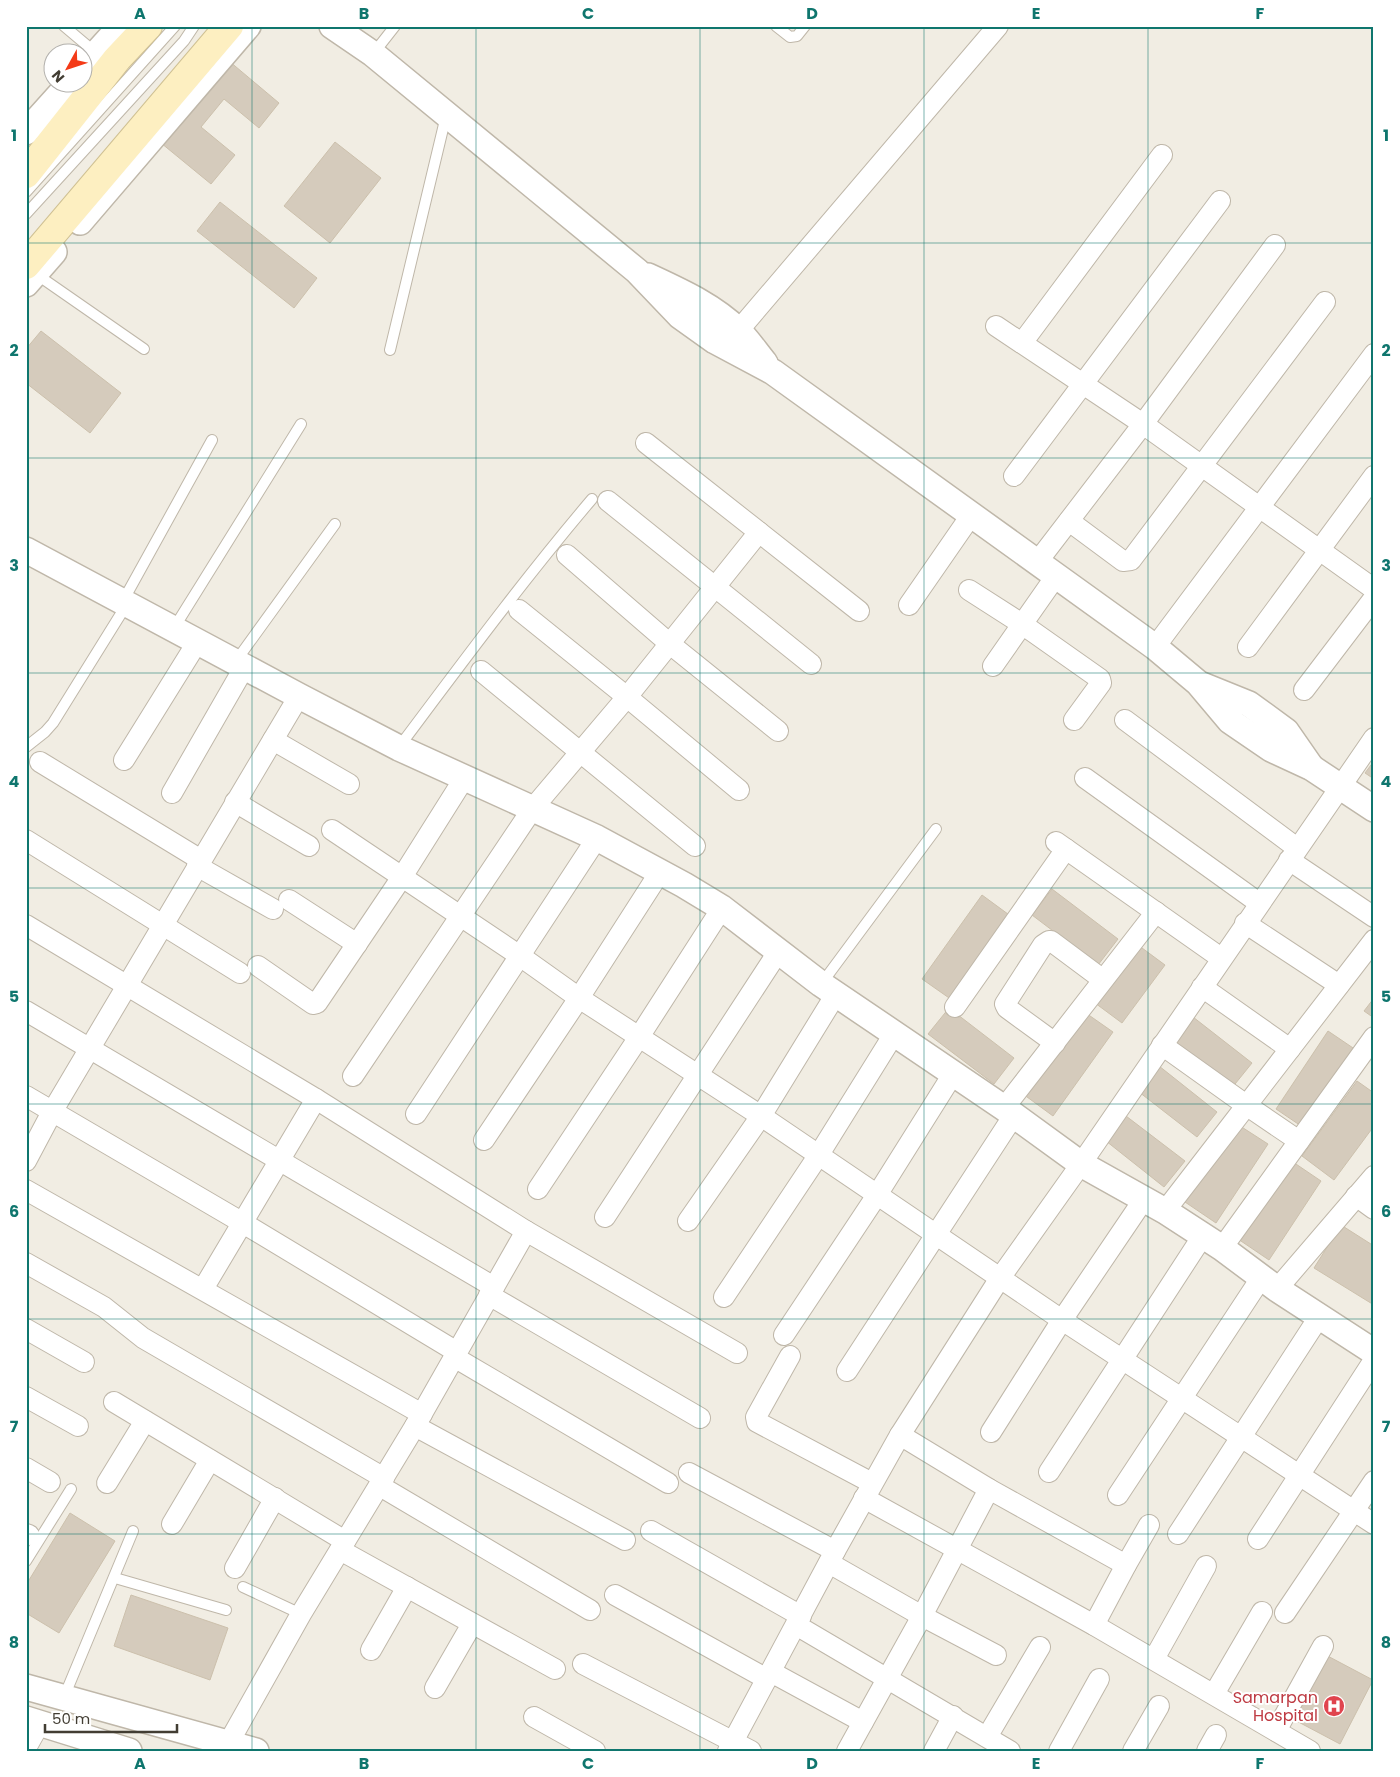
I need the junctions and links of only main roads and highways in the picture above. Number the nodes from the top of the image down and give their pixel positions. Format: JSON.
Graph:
{"nodes":[{"id":1,"x":148,"y":26,"type":"edge"},
{"id":2,"x":229,"y":26,"type":"edge"},
{"id":3,"x":97,"y":63,"type":"edge"},
{"id":4,"x":26,"y":174,"type":"edge"},
{"id":5,"x":29,"y":274,"type":"edge"}],
"edges":[{"from":1,"to":3,"type":"main road"},
{"from":2,"to":5,"type":"main road"},
{"from":3,"to":4,"type":"main road"}]}
